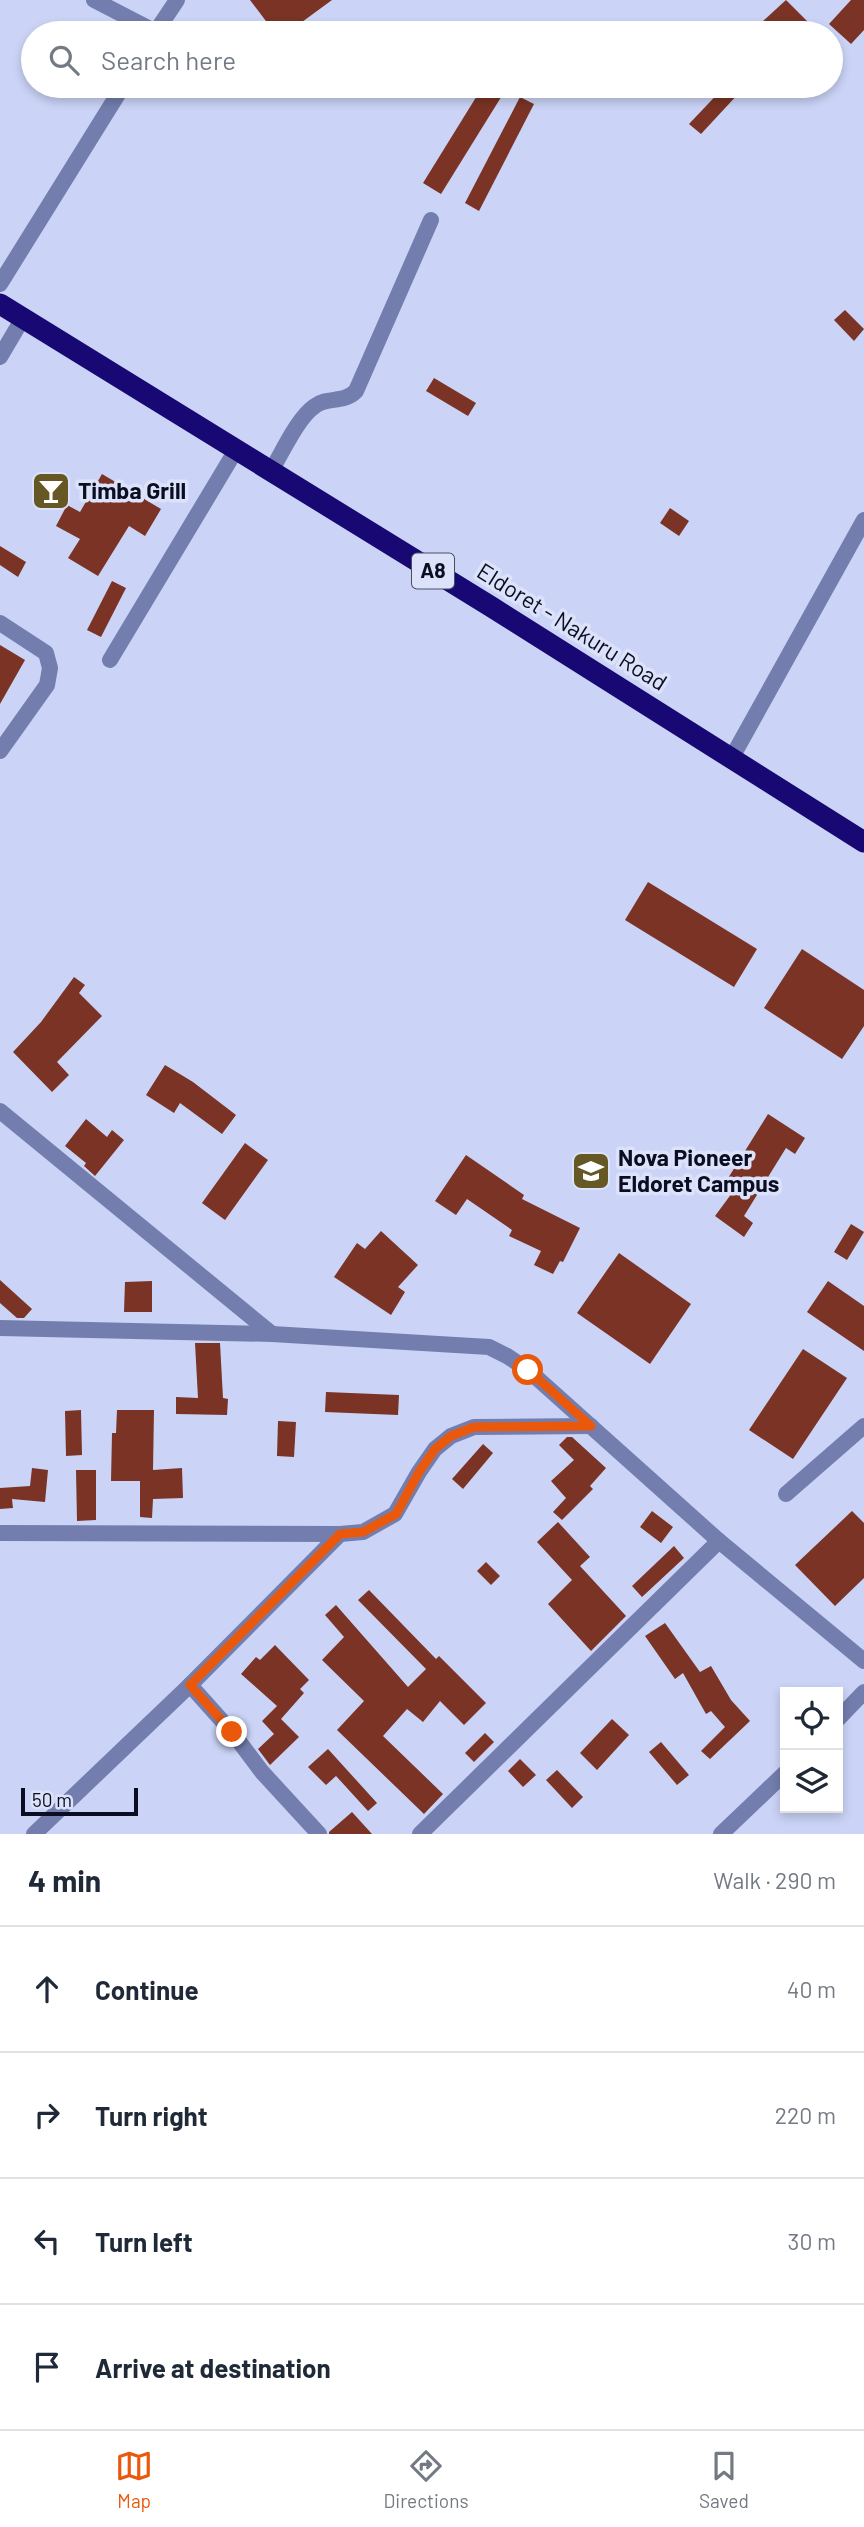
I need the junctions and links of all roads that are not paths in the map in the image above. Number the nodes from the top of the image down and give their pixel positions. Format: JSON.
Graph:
{"nodes":[{"id":1,"x":94,"y":0,"type":"edge"},
{"id":2,"x":177,"y":0,"type":"edge"},
{"id":3,"x":133,"y":21,"type":"edge"},
{"id":4,"x":164,"y":21,"type":"edge"},
{"id":5,"x":116,"y":98,"type":"edge"},
{"id":6,"x":431,"y":219,"type":"dead end"},
{"id":7,"x":0,"y":284,"type":"edge"},
{"id":8,"x":0,"y":304,"type":"edge"},
{"id":9,"x":23,"y":318,"type":"junction"},
{"id":10,"x":0,"y":357,"type":"edge"},
{"id":11,"x":236,"y":450,"type":"junction"},
{"id":12,"x":271,"y":471,"type":"junction"},
{"id":13,"x":864,"y":520,"type":"edge"},
{"id":14,"x":0,"y":623,"type":"edge"},
{"id":15,"x":110,"y":660,"type":"dead end"},
{"id":16,"x":0,"y":751,"type":"edge"},
{"id":17,"x":731,"y":759,"type":"junction"},
{"id":18,"x":864,"y":842,"type":"edge"},
{"id":19,"x":0,"y":1111,"type":"edge"},
{"id":20,"x":0,"y":1328,"type":"edge"},
{"id":21,"x":272,"y":1334,"type":"junction"},
{"id":22,"x":591,"y":1426,"type":"junction"},
{"id":23,"x":864,"y":1426,"type":"edge"},
{"id":24,"x":786,"y":1494,"type":"dead end"},
{"id":25,"x":0,"y":1533,"type":"edge"},
{"id":26,"x":340,"y":1534,"type":"junction"},
{"id":27,"x":719,"y":1541,"type":"junction"},
{"id":28,"x":864,"y":1661,"type":"edge"},
{"id":29,"x":190,"y":1685,"type":"junction"},
{"id":30,"x":864,"y":1692,"type":"edge"},
{"id":31,"x":843,"y":1713,"type":"edge"},
{"id":32,"x":780,"y":1778,"type":"edge"},
{"id":33,"x":34,"y":1834,"type":"edge"},
{"id":34,"x":319,"y":1834,"type":"edge"},
{"id":35,"x":419,"y":1834,"type":"edge"},
{"id":36,"x":721,"y":1834,"type":"edge"}],
"edges":[{"from":1,"to":3,"type":"street"},
{"from":2,"to":4,"type":"street"},
{"from":5,"to":7,"type":"street"},
{"from":6,"to":12,"type":"street"},
{"from":8,"to":9,"type":"highway","name":"Eldoret - Nakuru Road","number":"A8"},
{"from":9,"to":10,"type":"street"},
{"from":9,"to":11,"type":"highway","name":"Eldoret - Nakuru Road","number":"A8"},
{"from":11,"to":12,"type":"highway","name":"Eldoret - Nakuru Road","number":"A8"},
{"from":11,"to":15,"type":"street"},
{"from":12,"to":17,"type":"highway","name":"Eldoret - Nakuru Road","number":"A8"},
{"from":13,"to":17,"type":"street"},
{"from":14,"to":16,"type":"street"},
{"from":17,"to":18,"type":"highway","name":"Eldoret - Nakuru Road","number":"A8"},
{"from":19,"to":21,"type":"street"},
{"from":20,"to":21,"type":"street"},
{"from":21,"to":22,"type":"street"},
{"from":22,"to":26,"type":"street"},
{"from":22,"to":27,"type":"street"},
{"from":23,"to":24,"type":"street"},
{"from":25,"to":26,"type":"street"},
{"from":26,"to":29,"type":"street"},
{"from":27,"to":28,"type":"street"},
{"from":27,"to":35,"type":"street"},
{"from":29,"to":33,"type":"street"},
{"from":29,"to":34,"type":"street"},
{"from":30,"to":31,"type":"street"},
{"from":32,"to":36,"type":"street"}]}
